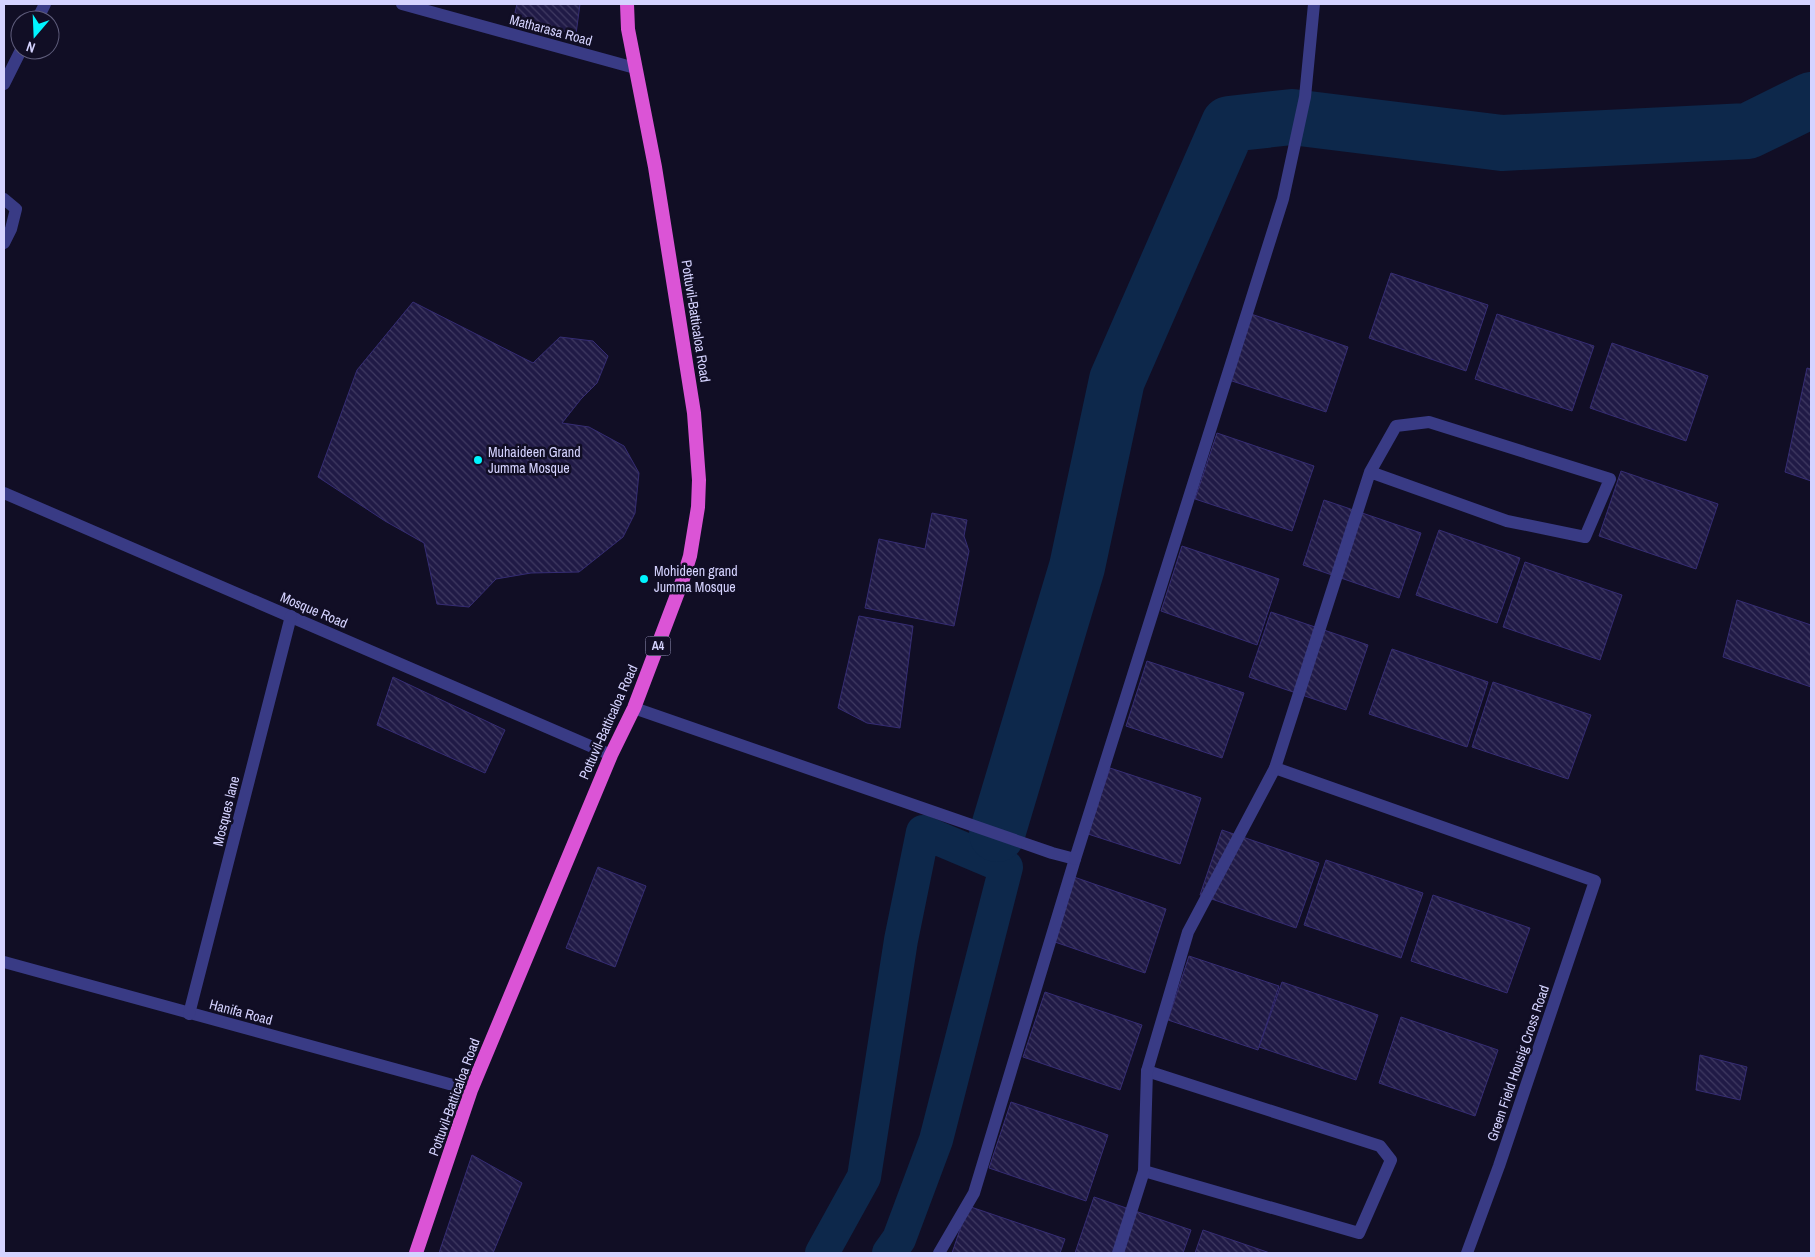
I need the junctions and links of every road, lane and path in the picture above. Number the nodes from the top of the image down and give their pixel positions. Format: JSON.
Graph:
{"nodes":[{"id":1,"x":402,"y":4,"type":"edge"},
{"id":2,"x":627,"y":4,"type":"edge"},
{"id":3,"x":1314,"y":4,"type":"edge"},
{"id":4,"x":16,"y":60,"type":"edge"},
{"id":5,"x":635,"y":68,"type":"junction"},
{"id":6,"x":4,"y":84,"type":"edge"},
{"id":7,"x":4,"y":199,"type":"edge"},
{"id":8,"x":4,"y":243,"type":"edge"},
{"id":9,"x":1370,"y":472,"type":"junction"},
{"id":10,"x":4,"y":493,"type":"edge"},
{"id":11,"x":291,"y":616,"type":"junction"},
{"id":12,"x":634,"y":708,"type":"junction"},
{"id":13,"x":610,"y":755,"type":"junction"},
{"id":14,"x":1275,"y":768,"type":"junction"},
{"id":15,"x":1075,"y":859,"type":"junction"},
{"id":16,"x":4,"y":962,"type":"edge"},
{"id":17,"x":189,"y":1014,"type":"junction"},
{"id":18,"x":1147,"y":1071,"type":"junction"},
{"id":19,"x":472,"y":1090,"type":"junction"},
{"id":20,"x":1144,"y":1171,"type":"junction"},
{"id":21,"x":416,"y":1253,"type":"edge"},
{"id":22,"x":939,"y":1253,"type":"edge"},
{"id":23,"x":1118,"y":1253,"type":"edge"},
{"id":24,"x":1467,"y":1253,"type":"edge"}],
"edges":[{"from":1,"to":5,"type":"street","name":"Matharasa Road"},
{"from":2,"to":5,"type":"highway","name":"Pottuvil-Batticaloa Road","number":"A4"},
{"from":3,"to":15,"type":"street"},
{"from":4,"to":6,"type":"street"},
{"from":5,"to":12,"type":"highway","name":"Pottuvil-Batticaloa Road","number":"A4"},
{"from":7,"to":8,"type":"street"},
{"from":9,"to":9,"type":"street"},
{"from":9,"to":14,"type":"street"},
{"from":10,"to":11,"type":"street","name":"Mosque Road"},
{"from":11,"to":13,"type":"street","name":"Mosque Road"},
{"from":11,"to":17,"type":"street","name":"Mosques lane"},
{"from":12,"to":13,"type":"highway","name":"Pottuvil-Batticaloa Road","number":"A4"},
{"from":12,"to":15,"type":"street"},
{"from":13,"to":19,"type":"highway","name":"Pottuvil-Batticaloa Road","number":"A4"},
{"from":14,"to":18,"type":"street"},
{"from":14,"to":24,"type":"street","name":"Green Field Housig Cross Road"},
{"from":15,"to":22,"type":"street"},
{"from":16,"to":17,"type":"street","name":"Hanifa Road"},
{"from":17,"to":19,"type":"street","name":"Hanifa Road"},
{"from":18,"to":20,"type":"street"},
{"from":18,"to":20,"type":"street"},
{"from":19,"to":21,"type":"highway","name":"Pottuvil-Batticaloa Road","number":"A4"},
{"from":20,"to":23,"type":"street"}]}
